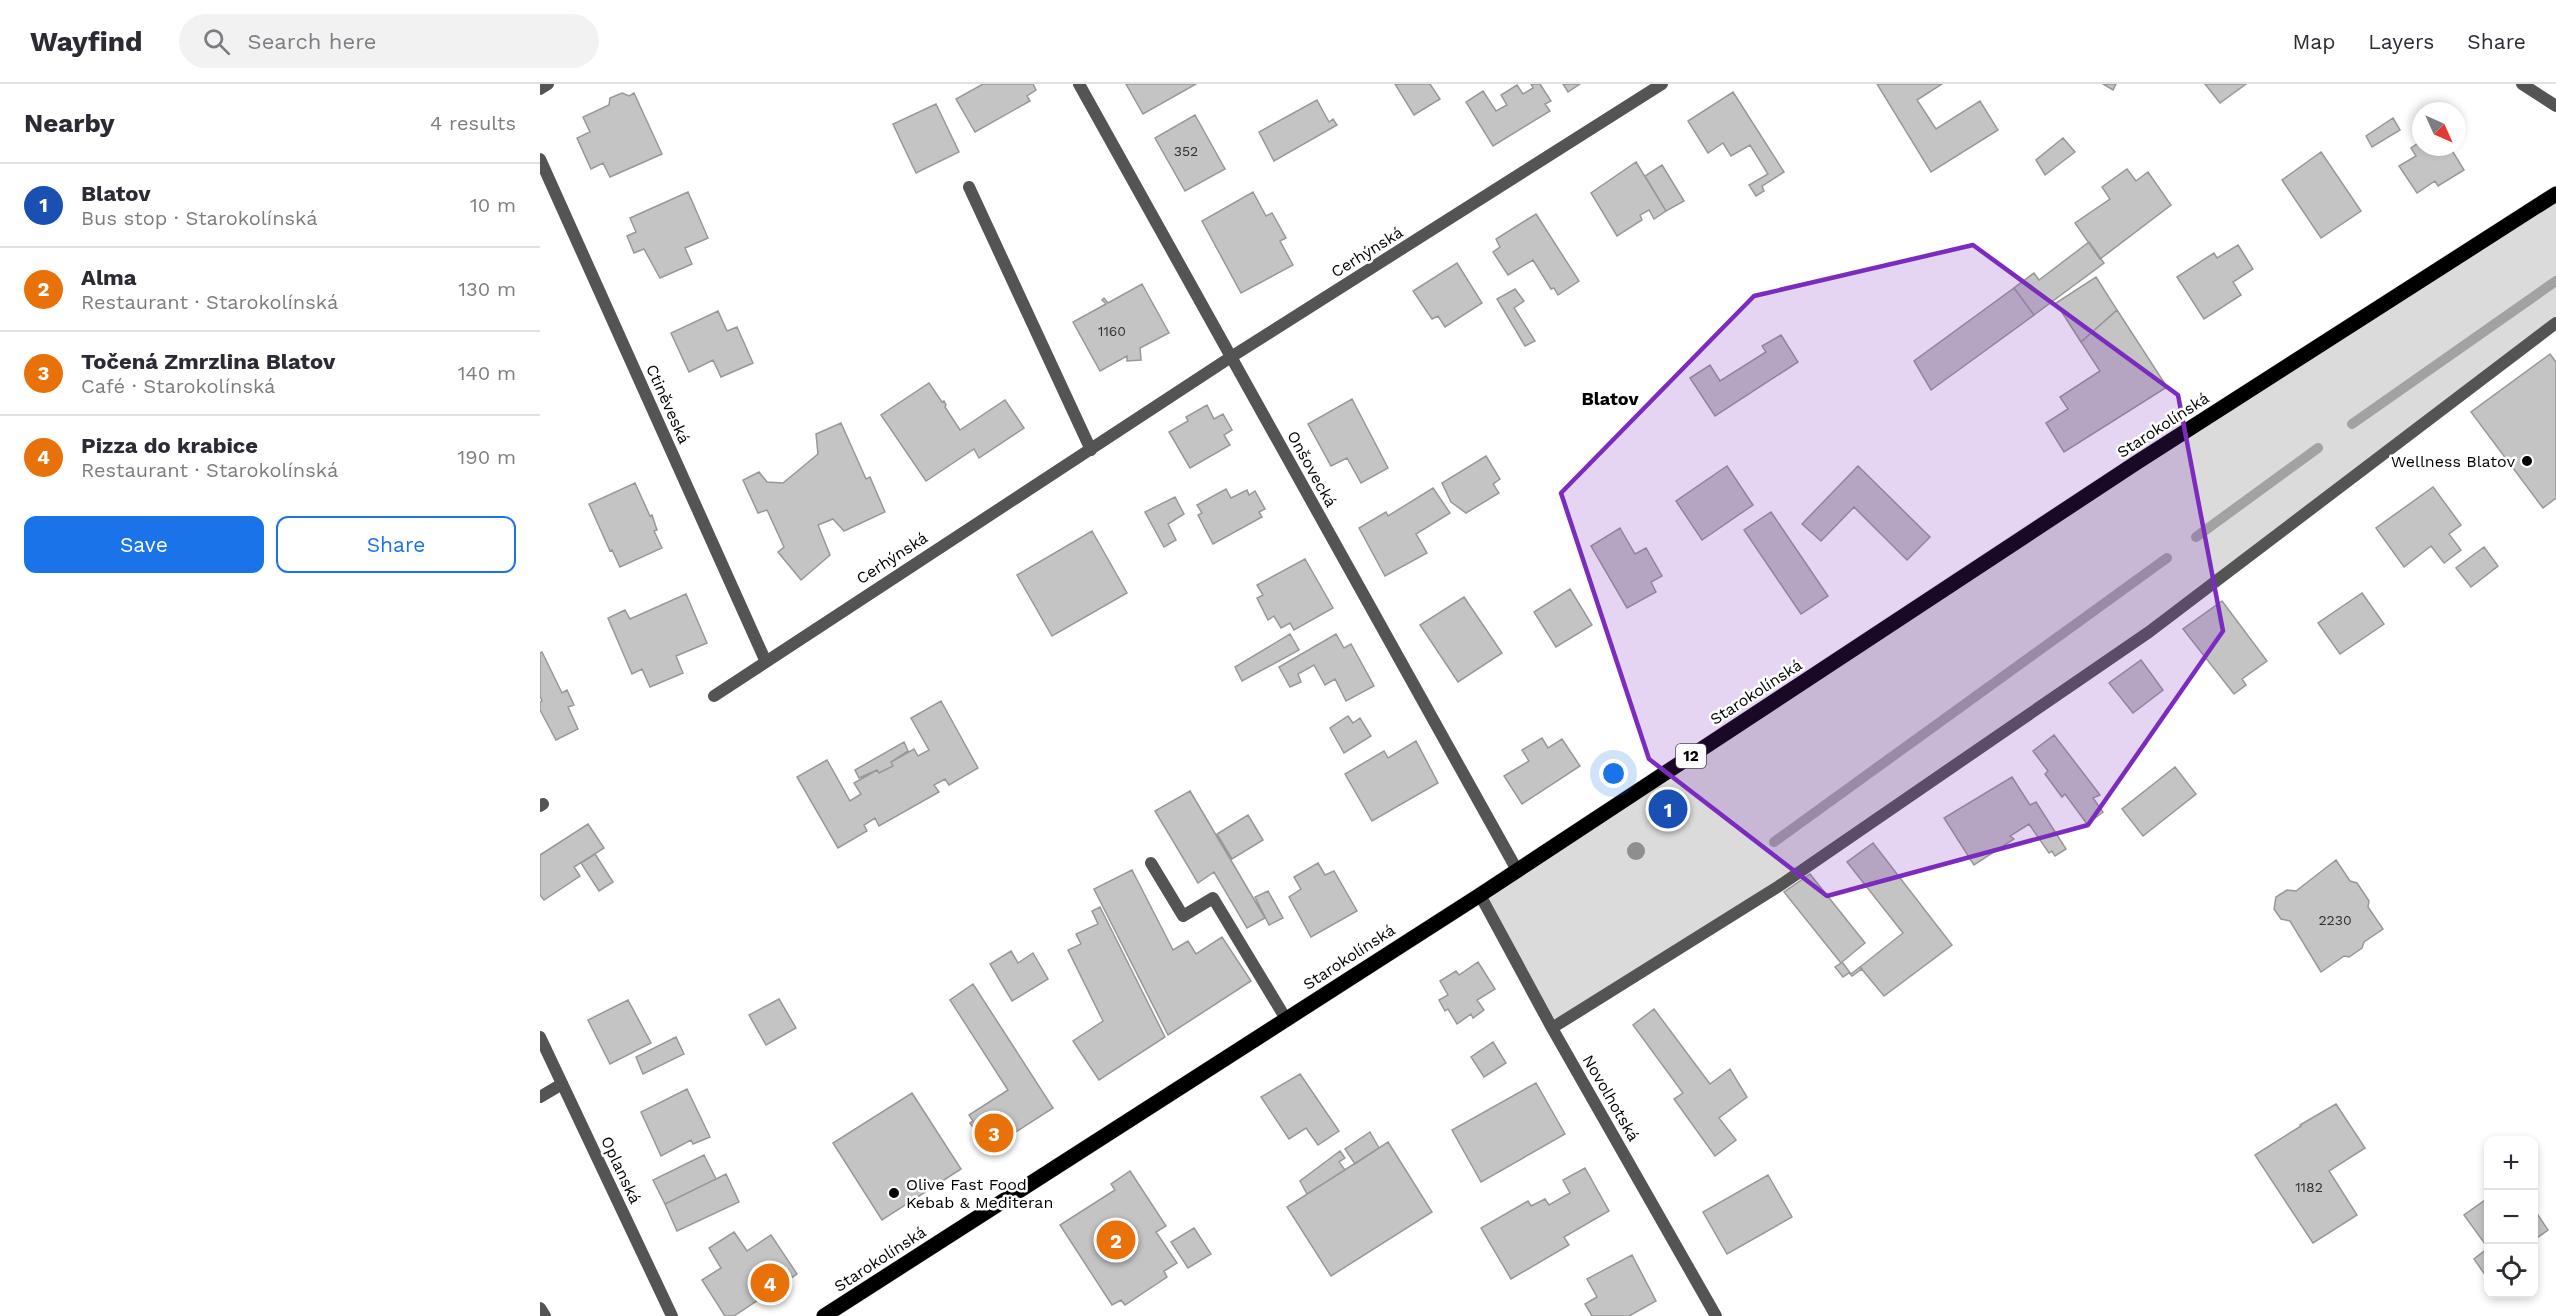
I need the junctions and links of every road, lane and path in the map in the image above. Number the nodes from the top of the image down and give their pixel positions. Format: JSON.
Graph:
{"nodes":[{"id":1,"x":548,"y":84,"type":"edge"},
{"id":2,"x":1079,"y":84,"type":"edge"},
{"id":3,"x":1662,"y":84,"type":"edge"},
{"id":4,"x":2522,"y":84,"type":"edge"},
{"id":5,"x":540,"y":89,"type":"edge"},
{"id":6,"x":2556,"y":106,"type":"edge"},
{"id":7,"x":540,"y":159,"type":"edge"},
{"id":8,"x":969,"y":187,"type":"dead end"},
{"id":9,"x":2556,"y":194,"type":"edge"},
{"id":10,"x":2556,"y":323,"type":"edge"},
{"id":11,"x":1231,"y":357,"type":"junction"},
{"id":12,"x":1091,"y":450,"type":"junction"},
{"id":13,"x":766,"y":662,"type":"junction"},
{"id":14,"x":714,"y":696,"type":"dead end"},
{"id":15,"x":1151,"y":863,"type":"dead end"},
{"id":16,"x":1517,"y":870,"type":"junction"},
{"id":17,"x":1480,"y":895,"type":"junction"},
{"id":18,"x":1286,"y":1019,"type":"junction"},
{"id":19,"x":1552,"y":1028,"type":"junction"},
{"id":20,"x":540,"y":1037,"type":"edge"},
{"id":21,"x":562,"y":1084,"type":"junction"},
{"id":22,"x":540,"y":1097,"type":"edge"},
{"id":23,"x":540,"y":1308,"type":"edge"},
{"id":24,"x":545,"y":1316,"type":"edge"},
{"id":25,"x":672,"y":1316,"type":"edge"},
{"id":26,"x":824,"y":1316,"type":"edge"},
{"id":27,"x":1716,"y":1316,"type":"edge"}],
"edges":[{"from":1,"to":5,"type":"street"},
{"from":2,"to":11,"type":"street","name":"Onšovecká"},
{"from":3,"to":11,"type":"street","name":"Cerhýnská"},
{"from":4,"to":6,"type":"street"},
{"from":7,"to":13,"type":"street","name":"Ctiněveská"},
{"from":8,"to":12,"type":"street"},
{"from":9,"to":16,"type":"main road","name":"Starokolínská","number":"12"},
{"from":10,"to":19,"type":"street"},
{"from":11,"to":12,"type":"street","name":"Cerhýnská"},
{"from":11,"to":16,"type":"street","name":"Onšovecká"},
{"from":12,"to":13,"type":"street","name":"Cerhýnská"},
{"from":13,"to":14,"type":"street","name":"Cerhýnská"},
{"from":15,"to":18,"type":"street"},
{"from":16,"to":17,"type":"main road","name":"Starokolínská","number":"12"},
{"from":17,"to":18,"type":"main road","name":"Starokolínská","number":"12"},
{"from":17,"to":19,"type":"street","name":"Novolhotská"},
{"from":18,"to":26,"type":"main road","name":"Starokolínská","number":"12"},
{"from":19,"to":27,"type":"street","name":"Novolhotská"},
{"from":20,"to":21,"type":"street","name":"Oplanská"},
{"from":21,"to":22,"type":"street"},
{"from":21,"to":25,"type":"street","name":"Oplanská"},
{"from":23,"to":24,"type":"street"}]}
